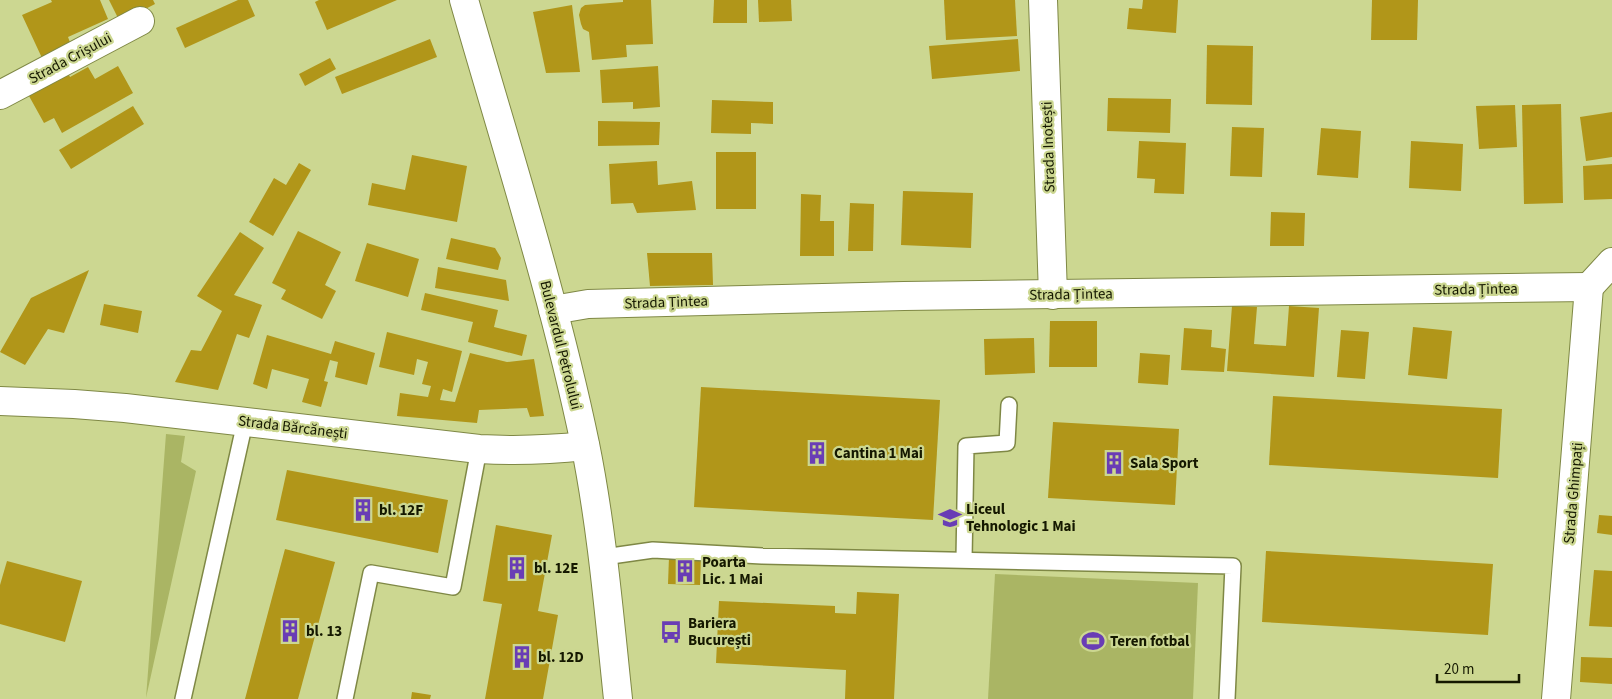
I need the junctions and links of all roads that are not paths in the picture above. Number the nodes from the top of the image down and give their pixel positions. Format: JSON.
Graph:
{"nodes":[{"id":1,"x":464,"y":0,"type":"edge"},
{"id":2,"x":1043,"y":0,"type":"edge"},
{"id":3,"x":140,"y":21,"type":"dead end"},
{"id":4,"x":0,"y":95,"type":"edge"},
{"id":5,"x":1612,"y":262,"type":"edge"},
{"id":6,"x":1589,"y":287,"type":"junction"},
{"id":7,"x":1052,"y":295,"type":"junction"},
{"id":8,"x":553,"y":310,"type":"junction"},
{"id":9,"x":0,"y":400,"type":"edge"},
{"id":10,"x":1009,"y":405,"type":"dead end"},
{"id":11,"x":246,"y":422,"type":"junction"},
{"id":12,"x":585,"y":446,"type":"junction"},
{"id":13,"x":479,"y":449,"type":"junction"},
{"id":14,"x":604,"y":557,"type":"junction"},
{"id":15,"x":964,"y":559,"type":"junction"},
{"id":16,"x":183,"y":699,"type":"edge"},
{"id":17,"x":344,"y":699,"type":"edge"},
{"id":18,"x":618,"y":699,"type":"edge"},
{"id":19,"x":1227,"y":699,"type":"edge"},
{"id":20,"x":1556,"y":699,"type":"edge"}],
"edges":[{"from":1,"to":8,"type":"street","name":"Bulevardul Petrolului"},
{"from":2,"to":7,"type":"street","name":"Strada Inotești"},
{"from":3,"to":4,"type":"street","name":"Strada Crișului"},
{"from":5,"to":6,"type":"street"},
{"from":6,"to":7,"type":"street","name":"Strada Țintea"},
{"from":6,"to":20,"type":"street","name":"Strada Ghimpați"},
{"from":7,"to":8,"type":"street","name":"Strada Țintea"},
{"from":8,"to":12,"type":"street","name":"Bulevardul Petrolului"},
{"from":9,"to":11,"type":"street","name":"Strada Bărcănești"},
{"from":10,"to":15,"type":"lane"},
{"from":11,"to":13,"type":"street","name":"Strada Bărcănești"},
{"from":11,"to":16,"type":"lane"},
{"from":12,"to":13,"type":"street","name":"Strada Bărcănești"},
{"from":12,"to":14,"type":"street","name":"Bulevardul Petrolului"},
{"from":13,"to":17,"type":"lane"},
{"from":14,"to":15,"type":"lane"},
{"from":14,"to":18,"type":"street","name":"Bulevardul Petrolului"},
{"from":15,"to":19,"type":"lane"}]}
